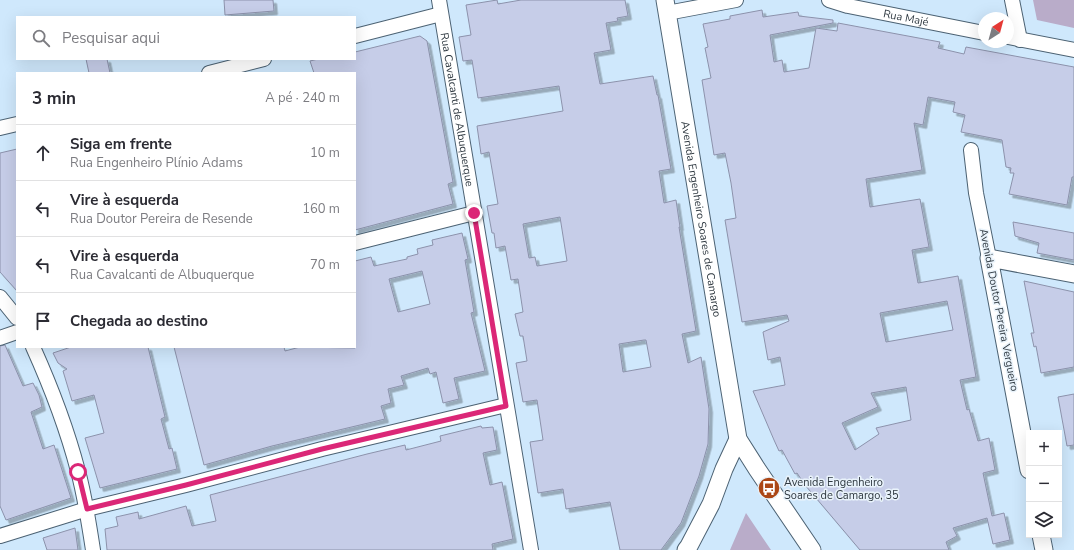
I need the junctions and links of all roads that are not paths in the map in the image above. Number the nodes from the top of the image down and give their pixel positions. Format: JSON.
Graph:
{"nodes":[{"id":1,"x":736,"y":0,"type":"edge"},
{"id":2,"x":829,"y":0,"type":"edge"},
{"id":3,"x":1012,"y":0,"type":"edge"},
{"id":4,"x":666,"y":6,"type":"edge"},
{"id":5,"x":440,"y":7,"type":"edge"},
{"id":6,"x":1013,"y":12,"type":"edge"},
{"id":7,"x":978,"y":32,"type":"edge"},
{"id":8,"x":356,"y":36,"type":"edge"},
{"id":9,"x":1014,"y":39,"type":"edge"},
{"id":10,"x":1074,"y":50,"type":"edge"},
{"id":11,"x":260,"y":60,"type":"edge"},
{"id":12,"x":213,"y":72,"type":"edge"},
{"id":13,"x":16,"y":124,"type":"edge"},
{"id":14,"x":0,"y":128,"type":"edge"},
{"id":15,"x":970,"y":150,"type":"dead end"},
{"id":16,"x":474,"y":213,"type":"junction"},
{"id":17,"x":356,"y":243,"type":"edge"},
{"id":18,"x":989,"y":258,"type":"junction"},
{"id":19,"x":1074,"y":274,"type":"edge"},
{"id":20,"x":0,"y":297,"type":"edge"},
{"id":21,"x":16,"y":317,"type":"edge"},
{"id":22,"x":16,"y":332,"type":"edge"},
{"id":23,"x":0,"y":338,"type":"edge"},
{"id":24,"x":33,"y":348,"type":"edge"},
{"id":25,"x":506,"y":406,"type":"junction"},
{"id":26,"x":738,"y":439,"type":"junction"},
{"id":27,"x":1028,"y":466,"type":"edge"},
{"id":28,"x":87,"y":509,"type":"junction"},
{"id":29,"x":0,"y":536,"type":"edge"},
{"id":30,"x":1042,"y":538,"type":"edge"},
{"id":31,"x":93,"y":550,"type":"edge"},
{"id":32,"x":531,"y":550,"type":"edge"},
{"id":33,"x":686,"y":550,"type":"edge"},
{"id":34,"x":812,"y":550,"type":"edge"},
{"id":35,"x":1044,"y":550,"type":"edge"}],
"edges":[{"from":1,"to":4,"type":"street"},
{"from":2,"to":7,"type":"street","name":"Rua Majé"},
{"from":3,"to":6,"type":"street"},
{"from":4,"to":26,"type":"street","name":"Avenida Engenheiro Soares de Camargo"},
{"from":5,"to":8,"type":"street"},
{"from":5,"to":16,"type":"street","name":"Rua Cavalcanti de Albuquerque"},
{"from":9,"to":10,"type":"street"},
{"from":11,"to":12,"type":"street"},
{"from":13,"to":14,"type":"street"},
{"from":15,"to":18,"type":"street","name":"Avenida Doutor Pereira Vergueiro"},
{"from":16,"to":17,"type":"street"},
{"from":16,"to":25,"type":"street","name":"Rua Cavalcanti de Albuquerque"},
{"from":18,"to":19,"type":"street"},
{"from":18,"to":27,"type":"street","name":"Avenida Doutor Pereira Vergueiro"},
{"from":20,"to":21,"type":"street"},
{"from":22,"to":23,"type":"street"},
{"from":24,"to":28,"type":"street"},
{"from":25,"to":28,"type":"street"},
{"from":25,"to":32,"type":"street","name":"Rua Cavalcanti de Albuquerque"},
{"from":26,"to":33,"type":"street"},
{"from":26,"to":34,"type":"street"},
{"from":28,"to":29,"type":"street"},
{"from":28,"to":31,"type":"street"},
{"from":30,"to":35,"type":"street"}]}
